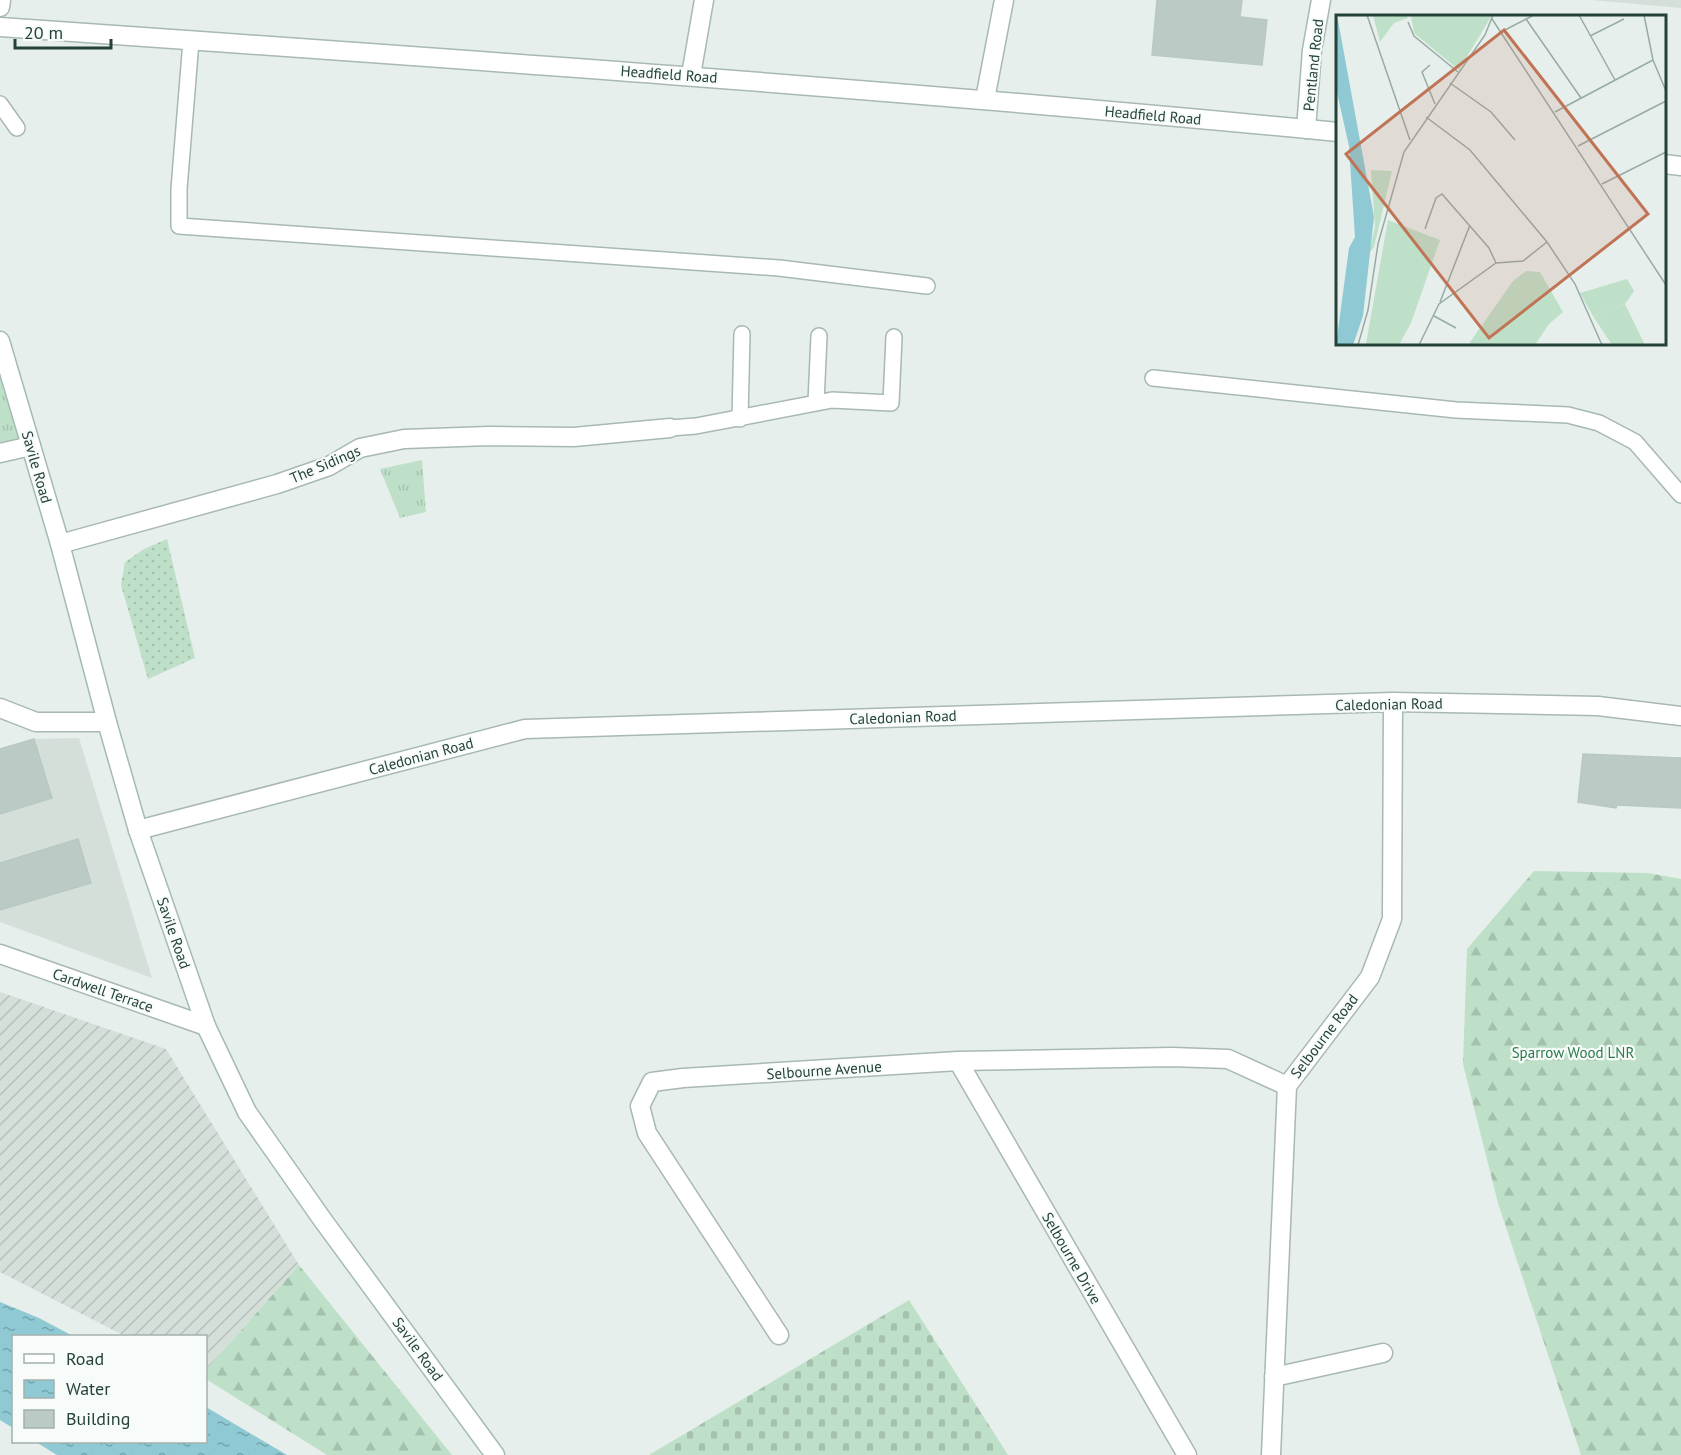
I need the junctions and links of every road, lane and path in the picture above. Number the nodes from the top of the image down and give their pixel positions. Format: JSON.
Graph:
{"nodes":[{"id":1,"x":1,"y":0,"type":"edge"},
{"id":2,"x":704,"y":0,"type":"edge"},
{"id":3,"x":1004,"y":0,"type":"edge"},
{"id":4,"x":1321,"y":0,"type":"edge"},
{"id":5,"x":0,"y":7,"type":"edge"},
{"id":6,"x":0,"y":27,"type":"edge"},
{"id":7,"x":191,"y":40,"type":"junction"},
{"id":8,"x":690,"y":75,"type":"junction"},
{"id":9,"x":985,"y":99,"type":"junction"},
{"id":10,"x":0,"y":104,"type":"edge"},
{"id":11,"x":17,"y":128,"type":"dead end"},
{"id":12,"x":1306,"y":129,"type":"junction"},
{"id":13,"x":1336,"y":132,"type":"edge"},
{"id":14,"x":1666,"y":164,"type":"edge"},
{"id":15,"x":1681,"y":166,"type":"edge"},
{"id":16,"x":927,"y":286,"type":"dead end"},
{"id":17,"x":742,"y":334,"type":"dead end"},
{"id":18,"x":819,"y":336,"type":"dead end"},
{"id":19,"x":894,"y":337,"type":"dead end"},
{"id":20,"x":0,"y":341,"type":"edge"},
{"id":21,"x":1153,"y":378,"type":"dead end"},
{"id":22,"x":816,"y":402,"type":"junction"},
{"id":23,"x":740,"y":419,"type":"junction"},
{"id":24,"x":670,"y":428,"type":"joint"},
{"id":25,"x":31,"y":446,"type":"junction"},
{"id":26,"x":0,"y":453,"type":"edge"},
{"id":27,"x":1681,"y":495,"type":"edge"},
{"id":28,"x":60,"y":544,"type":"junction"},
{"id":29,"x":1393,"y":702,"type":"junction"},
{"id":30,"x":0,"y":708,"type":"edge"},
{"id":31,"x":1681,"y":713,"type":"edge"},
{"id":32,"x":107,"y":723,"type":"junction"},
{"id":33,"x":138,"y":831,"type":"junction"},
{"id":34,"x":0,"y":954,"type":"edge"},
{"id":35,"x":206,"y":1026,"type":"junction"},
{"id":36,"x":958,"y":1062,"type":"junction"},
{"id":37,"x":1287,"y":1086,"type":"junction"},
{"id":38,"x":779,"y":1335,"type":"dead end"},
{"id":39,"x":1383,"y":1353,"type":"dead end"},
{"id":40,"x":1274,"y":1377,"type":"junction"},
{"id":41,"x":495,"y":1455,"type":"edge"},
{"id":42,"x":1187,"y":1455,"type":"edge"},
{"id":43,"x":1271,"y":1455,"type":"edge"}],
"edges":[{"from":1,"to":5,"type":"street"},
{"from":2,"to":8,"type":"street"},
{"from":3,"to":9,"type":"street"},
{"from":4,"to":12,"type":"street","name":"Pentland Road"},
{"from":6,"to":7,"type":"street","name":"Headfield Road"},
{"from":7,"to":8,"type":"street","name":"Headfield Road"},
{"from":7,"to":16,"type":"lane"},
{"from":8,"to":9,"type":"street","name":"Headfield Road"},
{"from":9,"to":12,"type":"street","name":"Headfield Road"},
{"from":10,"to":11,"type":"lane"},
{"from":12,"to":13,"type":"street","name":"Headfield Road"},
{"from":14,"to":15,"type":"street"},
{"from":17,"to":23,"type":"lane"},
{"from":18,"to":22,"type":"lane"},
{"from":19,"to":22,"type":"lane"},
{"from":20,"to":25,"type":"street","name":"Savile Road"},
{"from":21,"to":27,"type":"lane"},
{"from":22,"to":23,"type":"lane"},
{"from":23,"to":24,"type":"lane"},
{"from":24,"to":28,"type":"street","name":"The Sidings"},
{"from":25,"to":26,"type":"street"},
{"from":25,"to":28,"type":"street","name":"Savile Road"},
{"from":28,"to":32,"type":"street","name":"Savile Road"},
{"from":29,"to":31,"type":"street","name":"Caledonian Road"},
{"from":29,"to":33,"type":"street","name":"Caledonian Road"},
{"from":29,"to":37,"type":"street","name":"Selbourne Road"},
{"from":30,"to":32,"type":"street"},
{"from":32,"to":33,"type":"street","name":"Savile Road"},
{"from":33,"to":35,"type":"street","name":"Savile Road"},
{"from":34,"to":35,"type":"street","name":"Cardwell Terrace"},
{"from":35,"to":41,"type":"street","name":"Savile Road"},
{"from":36,"to":37,"type":"street","name":"Selbourne Avenue"},
{"from":36,"to":38,"type":"street","name":"Selbourne Avenue"},
{"from":36,"to":42,"type":"street","name":"Selbourne Drive"},
{"from":37,"to":40,"type":"street","name":"Selbourne Road"},
{"from":39,"to":40,"type":"street"},
{"from":40,"to":43,"type":"street","name":"Selbourne Road"}]}
